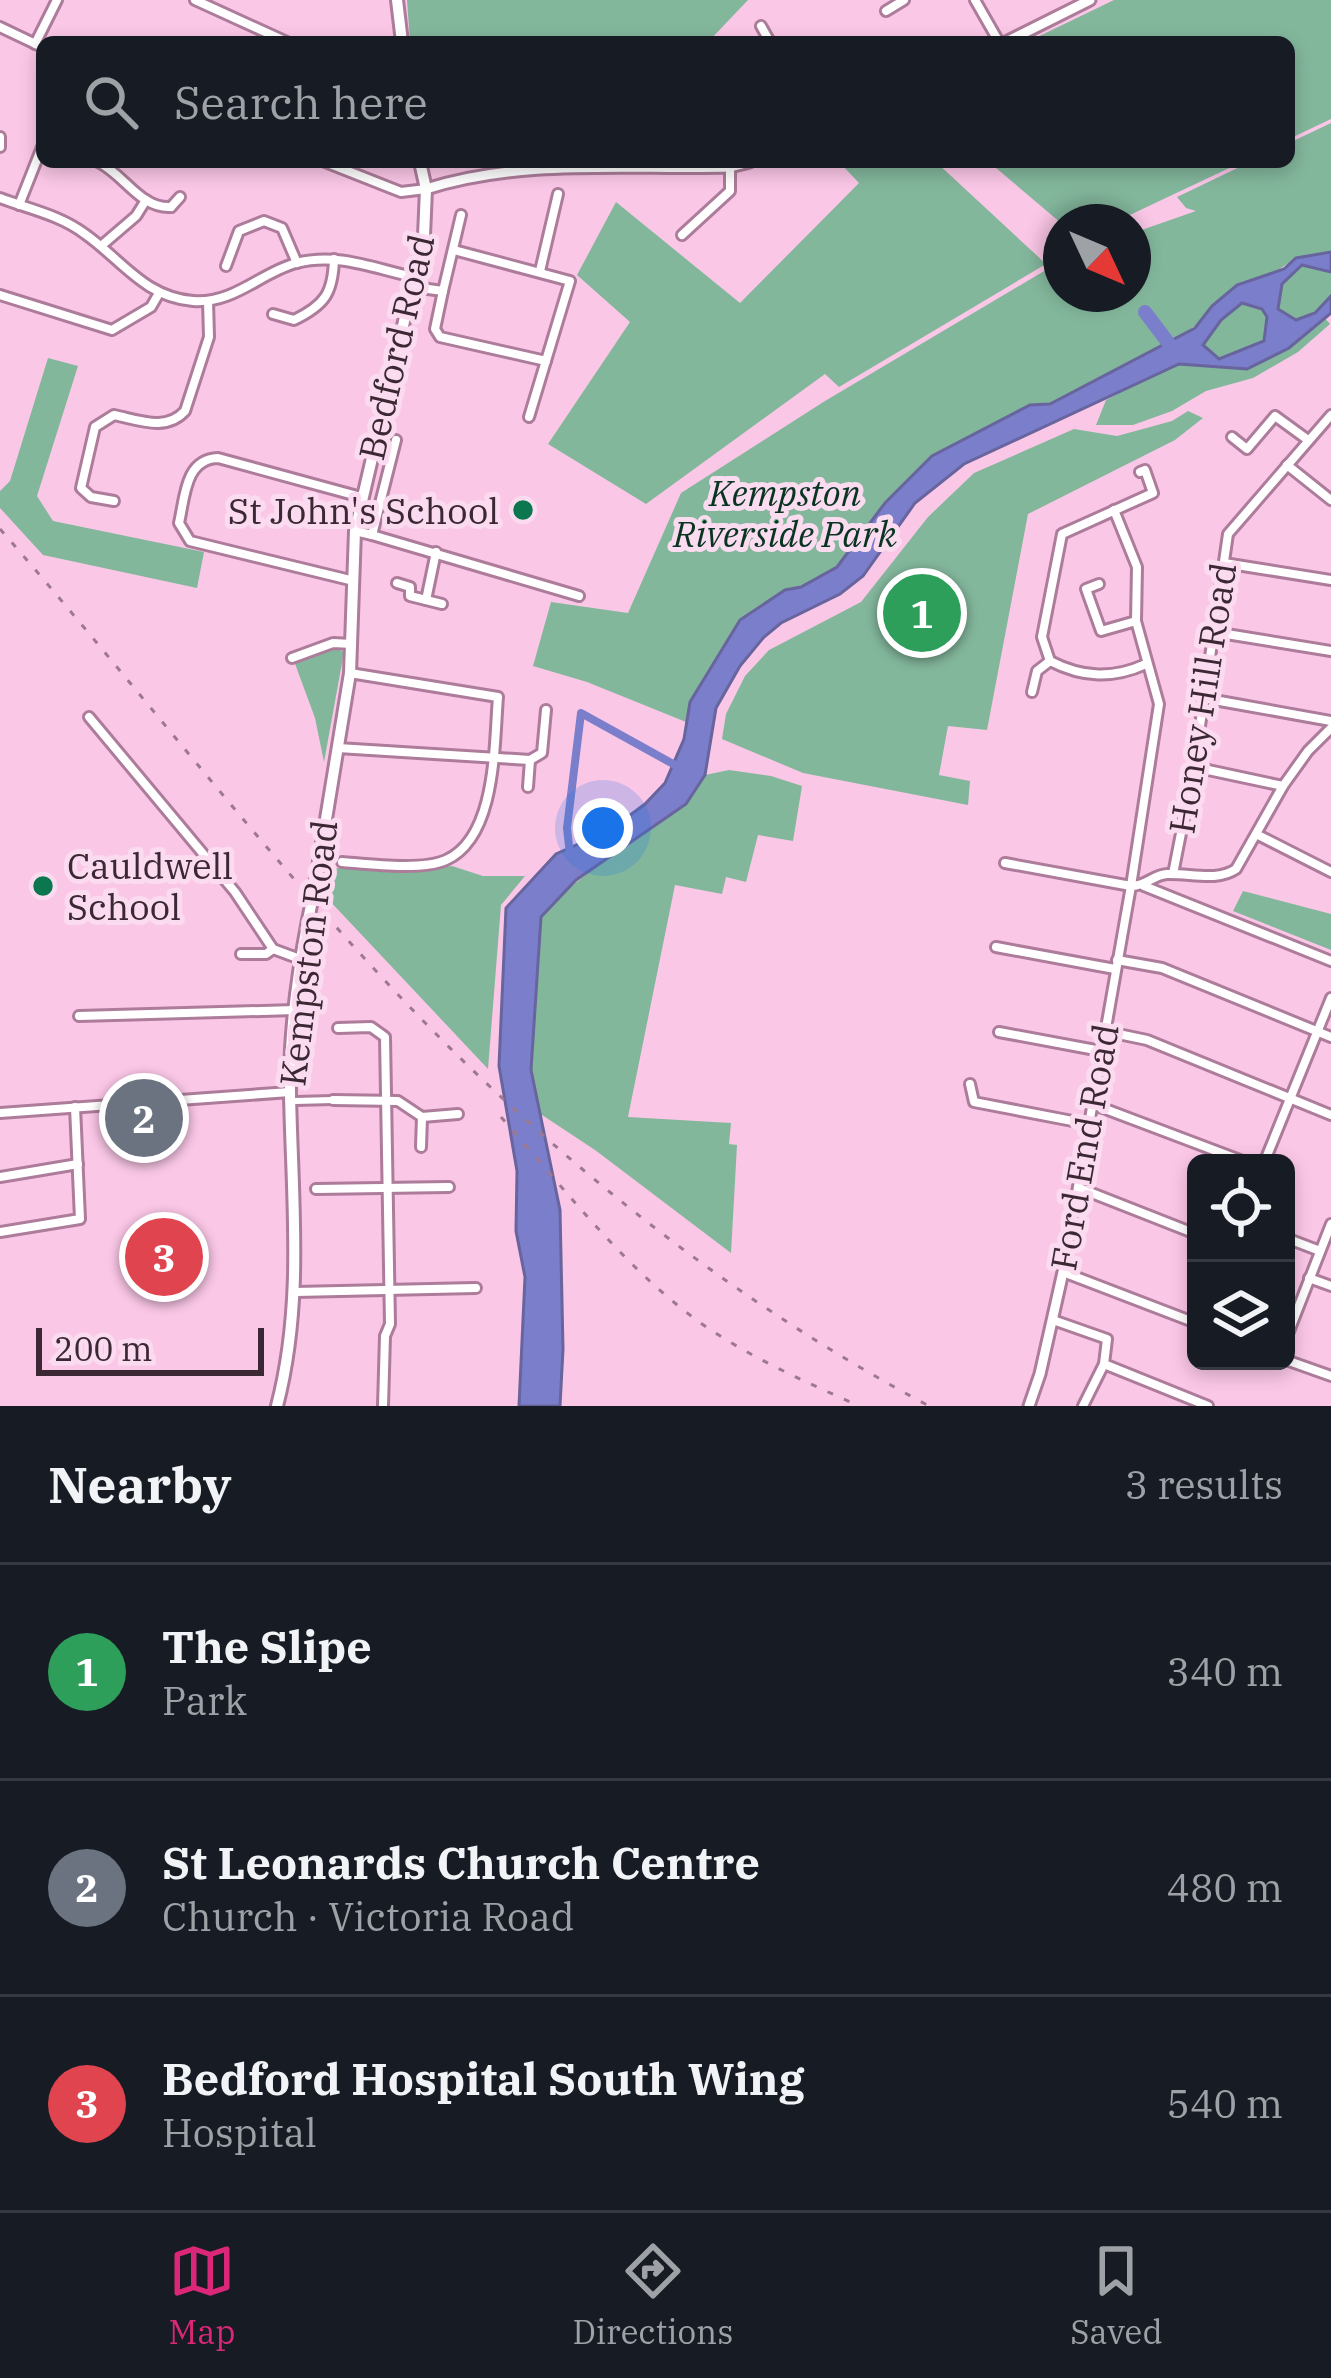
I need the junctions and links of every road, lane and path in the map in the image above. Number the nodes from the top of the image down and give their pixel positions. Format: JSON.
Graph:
{"nodes":[{"id":1,"x":57,"y":0,"type":"edge"},
{"id":2,"x":195,"y":0,"type":"edge"},
{"id":3,"x":398,"y":0,"type":"edge"},
{"id":4,"x":904,"y":0,"type":"edge"},
{"id":5,"x":975,"y":0,"type":"edge"},
{"id":6,"x":1090,"y":0,"type":"edge"},
{"id":7,"x":886,"y":11,"type":"dead end"},
{"id":8,"x":760,"y":26,"type":"dead end"},
{"id":9,"x":0,"y":27,"type":"edge"},
{"id":10,"x":43,"y":36,"type":"edge"},
{"id":11,"x":274,"y":36,"type":"edge"},
{"id":12,"x":401,"y":36,"type":"edge"},
{"id":13,"x":766,"y":36,"type":"edge"},
{"id":14,"x":998,"y":36,"type":"edge"},
{"id":15,"x":1015,"y":36,"type":"edge"},
{"id":16,"x":36,"y":44,"type":"edge"},
{"id":17,"x":36,"y":162,"type":"edge"},
{"id":18,"x":108,"y":168,"type":"edge"},
{"id":19,"x":340,"y":168,"type":"edge"},
{"id":20,"x":421,"y":168,"type":"edge"},
{"id":21,"x":676,"y":168,"type":"edge"},
{"id":22,"x":730,"y":168,"type":"edge"},
{"id":23,"x":426,"y":188,"type":"junction"},
{"id":24,"x":558,"y":194,"type":"dead end"},
{"id":25,"x":179,"y":197,"type":"dead end"},
{"id":26,"x":0,"y":198,"type":"edge"},
{"id":27,"x":146,"y":200,"type":"junction"},
{"id":28,"x":19,"y":205,"type":"junction"},
{"id":29,"x":461,"y":215,"type":"dead end"},
{"id":30,"x":682,"y":236,"type":"dead end"},
{"id":31,"x":100,"y":246,"type":"junction"},
{"id":32,"x":454,"y":250,"type":"junction"},
{"id":33,"x":334,"y":259,"type":"junction"},
{"id":34,"x":297,"y":262,"type":"junction"},
{"id":35,"x":226,"y":266,"type":"dead end"},
{"id":36,"x":540,"y":271,"type":"junction"},
{"id":37,"x":415,"y":283,"type":"junction"},
{"id":38,"x":443,"y":291,"type":"junction"},
{"id":39,"x":159,"y":293,"type":"junction"},
{"id":40,"x":0,"y":296,"type":"edge"},
{"id":41,"x":208,"y":301,"type":"junction"},
{"id":42,"x":281,"y":314,"type":"dead end"},
{"id":43,"x":546,"y":362,"type":"junction"},
{"id":44,"x":527,"y":410,"type":"dead end"},
{"id":45,"x":1331,"y":415,"type":"edge"},
{"id":46,"x":1232,"y":437,"type":"dead end"},
{"id":47,"x":396,"y":440,"type":"dead end"},
{"id":48,"x":1308,"y":440,"type":"junction"},
{"id":49,"x":1287,"y":465,"type":"junction"},
{"id":50,"x":1140,"y":472,"type":"dead end"},
{"id":51,"x":361,"y":497,"type":"junction"},
{"id":52,"x":1331,"y":500,"type":"edge"},
{"id":53,"x":114,"y":502,"type":"dead end"},
{"id":54,"x":1114,"y":510,"type":"junction"},
{"id":55,"x":355,"y":531,"type":"junction"},
{"id":56,"x":372,"y":535,"type":"junction"},
{"id":57,"x":436,"y":552,"type":"junction"},
{"id":58,"x":1224,"y":563,"type":"junction"},
{"id":59,"x":350,"y":580,"type":"junction"},
{"id":60,"x":1331,"y":580,"type":"edge"},
{"id":61,"x":397,"y":583,"type":"dead end"},
{"id":62,"x":1099,"y":584,"type":"dead end"},
{"id":63,"x":579,"y":596,"type":"dead end"},
{"id":64,"x":426,"y":600,"type":"junction"},
{"id":65,"x":442,"y":604,"type":"dead end"},
{"id":66,"x":1136,"y":621,"type":"junction"},
{"id":67,"x":1214,"y":632,"type":"junction"},
{"id":68,"x":352,"y":644,"type":"junction"},
{"id":69,"x":1331,"y":651,"type":"edge"},
{"id":70,"x":292,"y":658,"type":"dead end"},
{"id":71,"x":1051,"y":662,"type":"junction"},
{"id":72,"x":1146,"y":664,"type":"junction"},
{"id":73,"x":350,"y":674,"type":"junction"},
{"id":74,"x":1032,"y":692,"type":"dead end"},
{"id":75,"x":1203,"y":698,"type":"junction"},
{"id":76,"x":546,"y":710,"type":"dead end"},
{"id":77,"x":89,"y":717,"type":"dead end"},
{"id":78,"x":1331,"y":724,"type":"edge"},
{"id":79,"x":338,"y":748,"type":"junction"},
{"id":80,"x":493,"y":756,"type":"junction"},
{"id":81,"x":530,"y":760,"type":"junction"},
{"id":82,"x":1194,"y":767,"type":"junction"},
{"id":83,"x":1283,"y":786,"type":"junction"},
{"id":84,"x":528,"y":787,"type":"dead end"},
{"id":85,"x":1258,"y":835,"type":"junction"},
{"id":86,"x":342,"y":862,"type":"dead end"},
{"id":87,"x":1005,"y":863,"type":"dead end"},
{"id":88,"x":1331,"y":872,"type":"edge"},
{"id":89,"x":1175,"y":875,"type":"junction"},
{"id":90,"x":1130,"y":886,"type":"junction"},
{"id":91,"x":1144,"y":886,"type":"junction"},
{"id":92,"x":1169,"y":896,"type":"junction"},
{"id":93,"x":996,"y":947,"type":"dead end"},
{"id":94,"x":273,"y":949,"type":"junction"},
{"id":95,"x":241,"y":954,"type":"dead end"},
{"id":96,"x":300,"y":959,"type":"junction"},
{"id":97,"x":1331,"y":962,"type":"edge"},
{"id":98,"x":1116,"y":964,"type":"junction"},
{"id":99,"x":1331,"y":998,"type":"edge"},
{"id":100,"x":295,"y":1010,"type":"junction"},
{"id":101,"x":79,"y":1016,"type":"dead end"},
{"id":102,"x":338,"y":1028,"type":"dead end"},
{"id":103,"x":1104,"y":1031,"type":"junction"},
{"id":104,"x":999,"y":1032,"type":"dead end"},
{"id":105,"x":1318,"y":1032,"type":"junction"},
{"id":106,"x":1331,"y":1037,"type":"edge"},
{"id":107,"x":1101,"y":1051,"type":"junction"},
{"id":108,"x":970,"y":1084,"type":"dead end"},
{"id":109,"x":293,"y":1096,"type":"junction"},
{"id":110,"x":1291,"y":1097,"type":"junction"},
{"id":111,"x":333,"y":1100,"type":"joint"},
{"id":112,"x":387,"y":1100,"type":"junction"},
{"id":113,"x":1092,"y":1104,"type":"junction"},
{"id":114,"x":75,"y":1107,"type":"junction"},
{"id":115,"x":0,"y":1114,"type":"edge"},
{"id":116,"x":458,"y":1114,"type":"dead end"},
{"id":117,"x":1331,"y":1114,"type":"edge"},
{"id":118,"x":422,"y":1117,"type":"junction"},
{"id":119,"x":1088,"y":1124,"type":"junction"},
{"id":120,"x":422,"y":1147,"type":"dead end"},
{"id":121,"x":1224,"y":1154,"type":"edge"},
{"id":122,"x":1268,"y":1154,"type":"edge"},
{"id":123,"x":78,"y":1164,"type":"junction"},
{"id":124,"x":0,"y":1177,"type":"edge"},
{"id":125,"x":449,"y":1187,"type":"dead end"},
{"id":126,"x":1079,"y":1188,"type":"junction"},
{"id":127,"x":316,"y":1189,"type":"dead end"},
{"id":128,"x":388,"y":1189,"type":"junction"},
{"id":129,"x":1331,"y":1224,"type":"edge"},
{"id":130,"x":1187,"y":1230,"type":"edge"},
{"id":131,"x":0,"y":1232,"type":"edge"},
{"id":132,"x":1295,"y":1241,"type":"edge"},
{"id":133,"x":1320,"y":1251,"type":"junction"},
{"id":134,"x":1063,"y":1272,"type":"junction"},
{"id":135,"x":1310,"y":1278,"type":"junction"},
{"id":136,"x":1331,"y":1286,"type":"edge"},
{"id":137,"x":476,"y":1288,"type":"dead end"},
{"id":138,"x":389,"y":1289,"type":"junction"},
{"id":139,"x":295,"y":1292,"type":"junction"},
{"id":140,"x":1295,"y":1316,"type":"edge"},
{"id":141,"x":1053,"y":1320,"type":"junction"},
{"id":142,"x":1187,"y":1320,"type":"edge"},
{"id":143,"x":1295,"y":1363,"type":"edge"},
{"id":144,"x":1104,"y":1364,"type":"junction"},
{"id":145,"x":1331,"y":1376,"type":"edge"},
{"id":146,"x":1030,"y":1403,"type":"edge"},
{"id":147,"x":279,"y":1405,"type":"edge"},
{"id":148,"x":383,"y":1406,"type":"edge"},
{"id":149,"x":1084,"y":1406,"type":"edge"},
{"id":150,"x":1208,"y":1406,"type":"edge"}],
"edges":[{"from":1,"to":10,"type":"street"},
{"from":2,"to":11,"type":"street"},
{"from":3,"to":12,"type":"main road"},
{"from":4,"to":7,"type":"street"},
{"from":5,"to":14,"type":"street"},
{"from":6,"to":15,"type":"street"},
{"from":8,"to":13,"type":"street"},
{"from":9,"to":16,"type":"street"},
{"from":17,"to":28,"type":"street"},
{"from":18,"to":27,"type":"street"},
{"from":19,"to":23,"type":"street"},
{"from":20,"to":23,"type":"main road","name":"Bedford Road"},
{"from":21,"to":23,"type":"street"},
{"from":22,"to":30,"type":"street"},
{"from":23,"to":37,"type":"main road","name":"Bedford Road"},
{"from":24,"to":36,"type":"street"},
{"from":25,"to":27,"type":"street"},
{"from":26,"to":28,"type":"street"},
{"from":27,"to":31,"type":"street"},
{"from":28,"to":31,"type":"street"},
{"from":29,"to":32,"type":"street"},
{"from":31,"to":39,"type":"street"},
{"from":32,"to":36,"type":"street"},
{"from":32,"to":38,"type":"street"},
{"from":33,"to":34,"type":"street"},
{"from":33,"to":37,"type":"street"},
{"from":33,"to":42,"type":"street"},
{"from":34,"to":35,"type":"street"},
{"from":34,"to":41,"type":"street"},
{"from":36,"to":43,"type":"street"},
{"from":37,"to":38,"type":"street"},
{"from":37,"to":51,"type":"main road","name":"Bedford Road"},
{"from":38,"to":43,"type":"street"},
{"from":39,"to":40,"type":"street"},
{"from":39,"to":41,"type":"street"},
{"from":41,"to":53,"type":"street"},
{"from":43,"to":44,"type":"street"},
{"from":45,"to":48,"type":"street","name":"Honey Hill Road"},
{"from":46,"to":48,"type":"street"},
{"from":47,"to":56,"type":"street","name":"Bedford Road"},
{"from":48,"to":49,"type":"street","name":"Honey Hill Road"},
{"from":49,"to":52,"type":"street"},
{"from":49,"to":58,"type":"street","name":"Honey Hill Road"},
{"from":50,"to":54,"type":"street"},
{"from":51,"to":55,"type":"main road","name":"Bedford Road"},
{"from":51,"to":59,"type":"street"},
{"from":54,"to":66,"type":"street","name":"Ford End Road"},
{"from":54,"to":71,"type":"street"},
{"from":55,"to":56,"type":"street"},
{"from":55,"to":59,"type":"main road","name":"Bedford Road"},
{"from":56,"to":57,"type":"street"},
{"from":57,"to":63,"type":"street"},
{"from":57,"to":64,"type":"street"},
{"from":58,"to":60,"type":"street"},
{"from":58,"to":67,"type":"street","name":"Honey Hill Road"},
{"from":59,"to":68,"type":"main road","name":"Bedford Road"},
{"from":61,"to":64,"type":"street"},
{"from":62,"to":66,"type":"street"},
{"from":64,"to":65,"type":"street"},
{"from":66,"to":72,"type":"street","name":"Ford End Road"},
{"from":67,"to":69,"type":"street"},
{"from":67,"to":75,"type":"street","name":"Honey Hill Road"},
{"from":68,"to":70,"type":"street"},
{"from":68,"to":73,"type":"main road","name":"Kempston Road"},
{"from":71,"to":72,"type":"street"},
{"from":71,"to":74,"type":"street"},
{"from":72,"to":90,"type":"street","name":"Ford End Road"},
{"from":73,"to":79,"type":"main road","name":"Kempston Road"},
{"from":73,"to":80,"type":"street"},
{"from":75,"to":78,"type":"street"},
{"from":75,"to":82,"type":"street","name":"Honey Hill Road"},
{"from":76,"to":81,"type":"street"},
{"from":77,"to":94,"type":"street"},
{"from":78,"to":83,"type":"street"},
{"from":79,"to":80,"type":"street"},
{"from":79,"to":96,"type":"main road","name":"Kempston Road","bridge":true},
{"from":80,"to":81,"type":"street"},
{"from":80,"to":86,"type":"street"},
{"from":81,"to":84,"type":"street"},
{"from":82,"to":83,"type":"street"},
{"from":82,"to":89,"type":"street","name":"Honey Hill Road"},
{"from":83,"to":85,"type":"street"},
{"from":85,"to":88,"type":"street"},
{"from":85,"to":89,"type":"street"},
{"from":87,"to":90,"type":"street"},
{"from":89,"to":91,"type":"street"},
{"from":89,"to":92,"type":"street","name":"Honey Hill Road"},
{"from":90,"to":91,"type":"street"},
{"from":90,"to":98,"type":"street","name":"Ford End Road"},
{"from":91,"to":92,"type":"street"},
{"from":92,"to":97,"type":"street"},
{"from":93,"to":98,"type":"street"},
{"from":94,"to":95,"type":"street"},
{"from":94,"to":96,"type":"street"},
{"from":96,"to":100,"type":"main road","name":"Kempston Road"},
{"from":98,"to":103,"type":"street","name":"Ford End Road"},
{"from":98,"to":105,"type":"street"},
{"from":99,"to":105,"type":"street"},
{"from":100,"to":101,"type":"street"},
{"from":100,"to":109,"type":"main road","name":"Kempston Road"},
{"from":102,"to":112,"type":"street"},
{"from":103,"to":107,"type":"street","name":"Ford End Road"},
{"from":103,"to":110,"type":"street"},
{"from":104,"to":107,"type":"street"},
{"from":105,"to":106,"type":"street"},
{"from":105,"to":110,"type":"street"},
{"from":107,"to":113,"type":"street","name":"Ford End Road"},
{"from":108,"to":119,"type":"street"},
{"from":109,"to":111,"type":"street"},
{"from":109,"to":114,"type":"street"},
{"from":109,"to":139,"type":"main road","name":"Kempston Road"},
{"from":110,"to":117,"type":"street"},
{"from":110,"to":122,"type":"street"},
{"from":111,"to":112,"type":"street"},
{"from":112,"to":118,"type":"street"},
{"from":112,"to":128,"type":"street"},
{"from":113,"to":119,"type":"street","name":"Ford End Road"},
{"from":113,"to":121,"type":"street"},
{"from":114,"to":115,"type":"street"},
{"from":114,"to":123,"type":"street"},
{"from":116,"to":118,"type":"street"},
{"from":118,"to":120,"type":"street"},
{"from":119,"to":126,"type":"street","name":"Ford End Road"},
{"from":123,"to":124,"type":"street"},
{"from":123,"to":131,"type":"street"},
{"from":125,"to":128,"type":"street"},
{"from":126,"to":130,"type":"street"},
{"from":126,"to":134,"type":"street","name":"Ford End Road"},
{"from":127,"to":128,"type":"street"},
{"from":128,"to":138,"type":"street"},
{"from":129,"to":133,"type":"street"},
{"from":132,"to":133,"type":"street"},
{"from":133,"to":135,"type":"street"},
{"from":134,"to":141,"type":"street","name":"Ford End Road"},
{"from":134,"to":142,"type":"street"},
{"from":135,"to":136,"type":"street"},
{"from":135,"to":140,"type":"street"},
{"from":137,"to":138,"type":"street"},
{"from":138,"to":139,"type":"street"},
{"from":138,"to":148,"type":"street"},
{"from":139,"to":147,"type":"main road","name":"Kempston Road"},
{"from":141,"to":144,"type":"street"},
{"from":141,"to":146,"type":"street","name":"Ford End Road"},
{"from":143,"to":145,"type":"street"},
{"from":144,"to":149,"type":"street"},
{"from":144,"to":150,"type":"street"}]}
